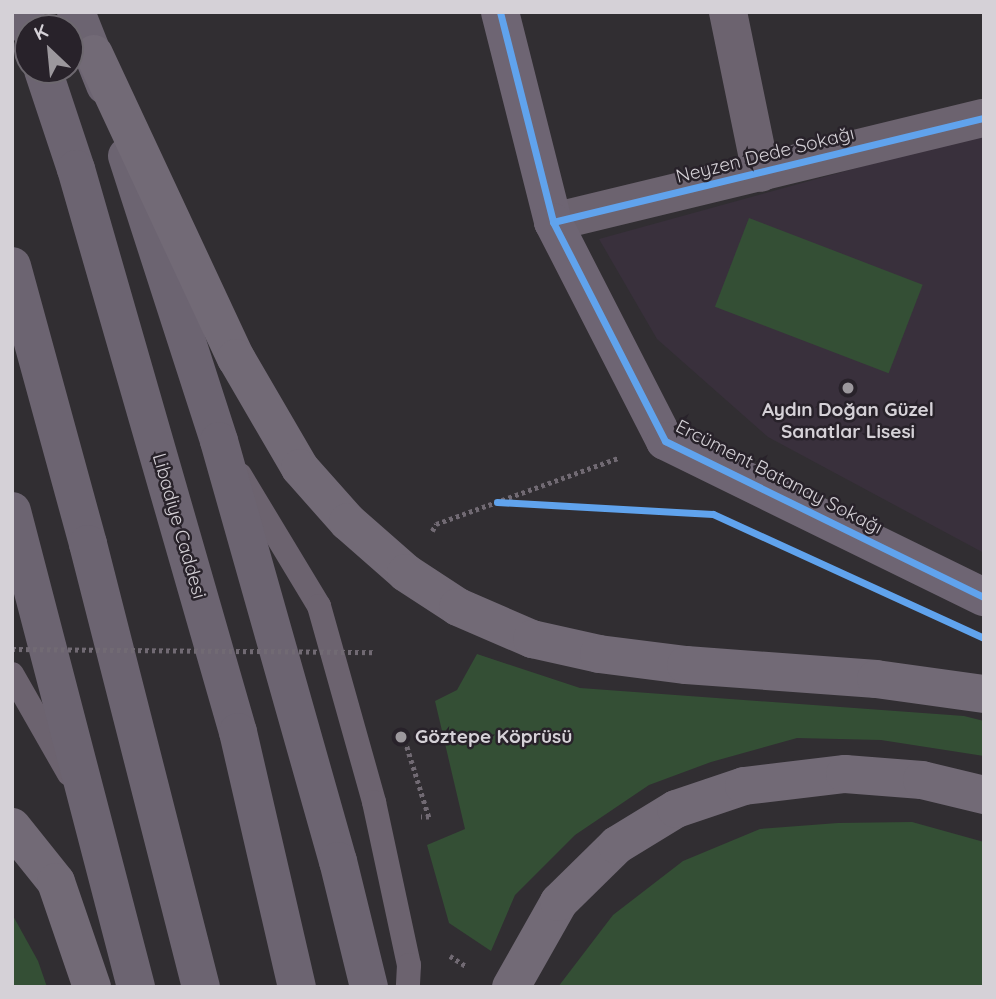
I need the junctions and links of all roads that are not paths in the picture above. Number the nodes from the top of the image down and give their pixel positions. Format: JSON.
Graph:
{"nodes":[{"id":1,"x":76,"y":12,"type":"edge"},
{"id":2,"x":500,"y":12,"type":"edge"},
{"id":3,"x":728,"y":12,"type":"edge"},
{"id":4,"x":94,"y":54,"type":"junction"},
{"id":5,"x":48,"y":84,"type":"edge"},
{"id":6,"x":984,"y":118,"type":"edge"},
{"id":7,"x":761,"y":173,"type":"junction"},
{"id":8,"x":553,"y":222,"type":"junction"},
{"id":9,"x":12,"y":266,"type":"edge"},
{"id":10,"x":219,"y":441,"type":"junction"},
{"id":11,"x":12,"y":511,"type":"edge"},
{"id":12,"x":984,"y":597,"type":"edge"},
{"id":13,"x":12,"y":674,"type":"edge"},
{"id":14,"x":984,"y":694,"type":"edge"},
{"id":15,"x":984,"y":795,"type":"edge"},
{"id":16,"x":94,"y":816,"type":"junction"},
{"id":17,"x":12,"y":827,"type":"edge"},
{"id":18,"x":92,"y":987,"type":"edge"},
{"id":19,"x":136,"y":987,"type":"edge"},
{"id":20,"x":201,"y":987,"type":"edge"},
{"id":21,"x":297,"y":987,"type":"edge"},
{"id":22,"x":369,"y":987,"type":"edge"},
{"id":23,"x":408,"y":987,"type":"edge"},
{"id":24,"x":511,"y":987,"type":"edge"}],
"edges":[{"from":1,"to":4,"type":"main road"},
{"from":2,"to":8,"type":"street","name":"Ercüment Batanay Sokağı"},
{"from":3,"to":7,"type":"street"},
{"from":4,"to":10,"type":"main road"},
{"from":4,"to":14,"type":"highway"},
{"from":5,"to":21,"type":"main road","name":"Libadiye Caddesi"},
{"from":6,"to":7,"type":"street","name":"Neyzen Dede Sokağı"},
{"from":7,"to":8,"type":"street","name":"Neyzen Dede Sokağı"},
{"from":8,"to":12,"type":"street","name":"Ercüment Batanay Sokağı"},
{"from":9,"to":20,"type":"main road"},
{"from":10,"to":22,"type":"main road"},
{"from":10,"to":23,"type":"lane"},
{"from":11,"to":16,"type":"main road"},
{"from":13,"to":16,"type":"lane"},
{"from":15,"to":24,"type":"highway"},
{"from":16,"to":19,"type":"main road"},
{"from":17,"to":18,"type":"highway"}]}
